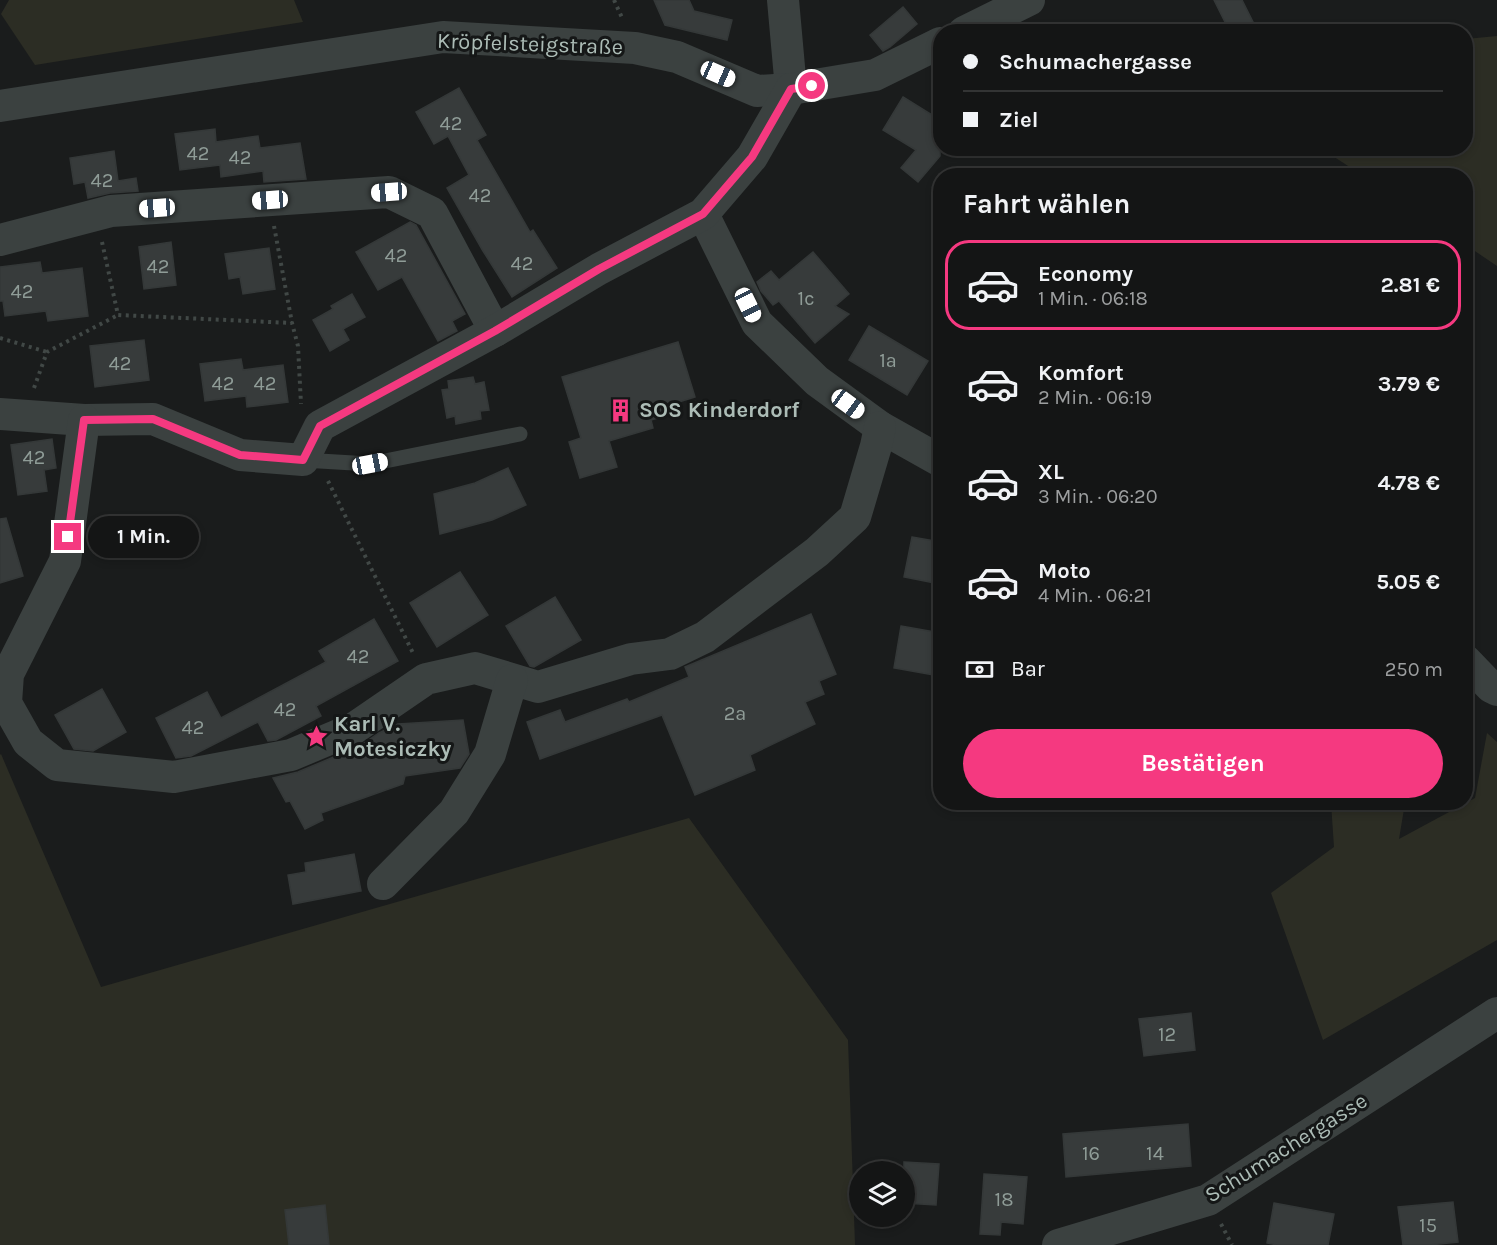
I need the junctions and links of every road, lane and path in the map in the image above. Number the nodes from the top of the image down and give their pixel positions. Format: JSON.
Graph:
{"nodes":[{"id":1,"x":783,"y":0,"type":"edge"},
{"id":2,"x":1029,"y":0,"type":"edge"},
{"id":3,"x":980,"y":24,"type":"edge"},
{"id":4,"x":933,"y":46,"type":"edge"},
{"id":5,"x":791,"y":89,"type":"junction"},
{"id":6,"x":0,"y":106,"type":"edge"},
{"id":7,"x":270,"y":200,"type":"junction"},
{"id":8,"x":96,"y":214,"type":"junction"},
{"id":9,"x":703,"y":214,"type":"junction"},
{"id":10,"x":0,"y":240,"type":"edge"},
{"id":11,"x":118,"y":315,"type":"junction"},
{"id":12,"x":292,"y":323,"type":"junction"},
{"id":13,"x":495,"y":331,"type":"junction"},
{"id":14,"x":0,"y":338,"type":"edge"},
{"id":15,"x":47,"y":352,"type":"junction"},
{"id":16,"x":0,"y":414,"type":"edge"},
{"id":17,"x":301,"y":414,"type":"dead end"},
{"id":18,"x":33,"y":416,"type":"junction"},
{"id":19,"x":84,"y":420,"type":"junction"},
{"id":20,"x":880,"y":427,"type":"junction"},
{"id":21,"x":520,"y":434,"type":"dead end"},
{"id":22,"x":933,"y":457,"type":"edge"},
{"id":23,"x":303,"y":460,"type":"junction"},
{"id":24,"x":1473,"y":669,"type":"edge"},
{"id":25,"x":426,"y":679,"type":"junction"},
{"id":26,"x":512,"y":680,"type":"junction"},
{"id":27,"x":1497,"y":690,"type":"edge"},
{"id":28,"x":383,"y":884,"type":"dead end"},
{"id":29,"x":1497,"y":1013,"type":"edge"},
{"id":30,"x":1058,"y":1245,"type":"edge"}],
"edges":[{"from":1,"to":5,"type":"street"},
{"from":2,"to":3,"type":"street"},
{"from":4,"to":5,"type":"street","name":"Kröpfelsteigstraße"},
{"from":5,"to":6,"type":"street","name":"Kröpfelsteigstraße"},
{"from":5,"to":9,"type":"street"},
{"from":7,"to":8,"type":"street"},
{"from":7,"to":12,"type":"path"},
{"from":7,"to":13,"type":"street"},
{"from":8,"to":10,"type":"street"},
{"from":8,"to":11,"type":"path"},
{"from":9,"to":13,"type":"street"},
{"from":9,"to":20,"type":"street"},
{"from":11,"to":12,"type":"path"},
{"from":11,"to":15,"type":"path"},
{"from":12,"to":17,"type":"path"},
{"from":13,"to":23,"type":"street"},
{"from":14,"to":15,"type":"path"},
{"from":15,"to":18,"type":"path"},
{"from":16,"to":18,"type":"street"},
{"from":18,"to":19,"type":"street"},
{"from":19,"to":23,"type":"street"},
{"from":19,"to":25,"type":"street"},
{"from":20,"to":22,"type":"street"},
{"from":20,"to":26,"type":"street"},
{"from":21,"to":23,"type":"lane"},
{"from":23,"to":25,"type":"path"},
{"from":24,"to":27,"type":"street"},
{"from":25,"to":26,"type":"street"},
{"from":26,"to":28,"type":"street"},
{"from":29,"to":30,"type":"street","name":"Schumachergasse"}]}
